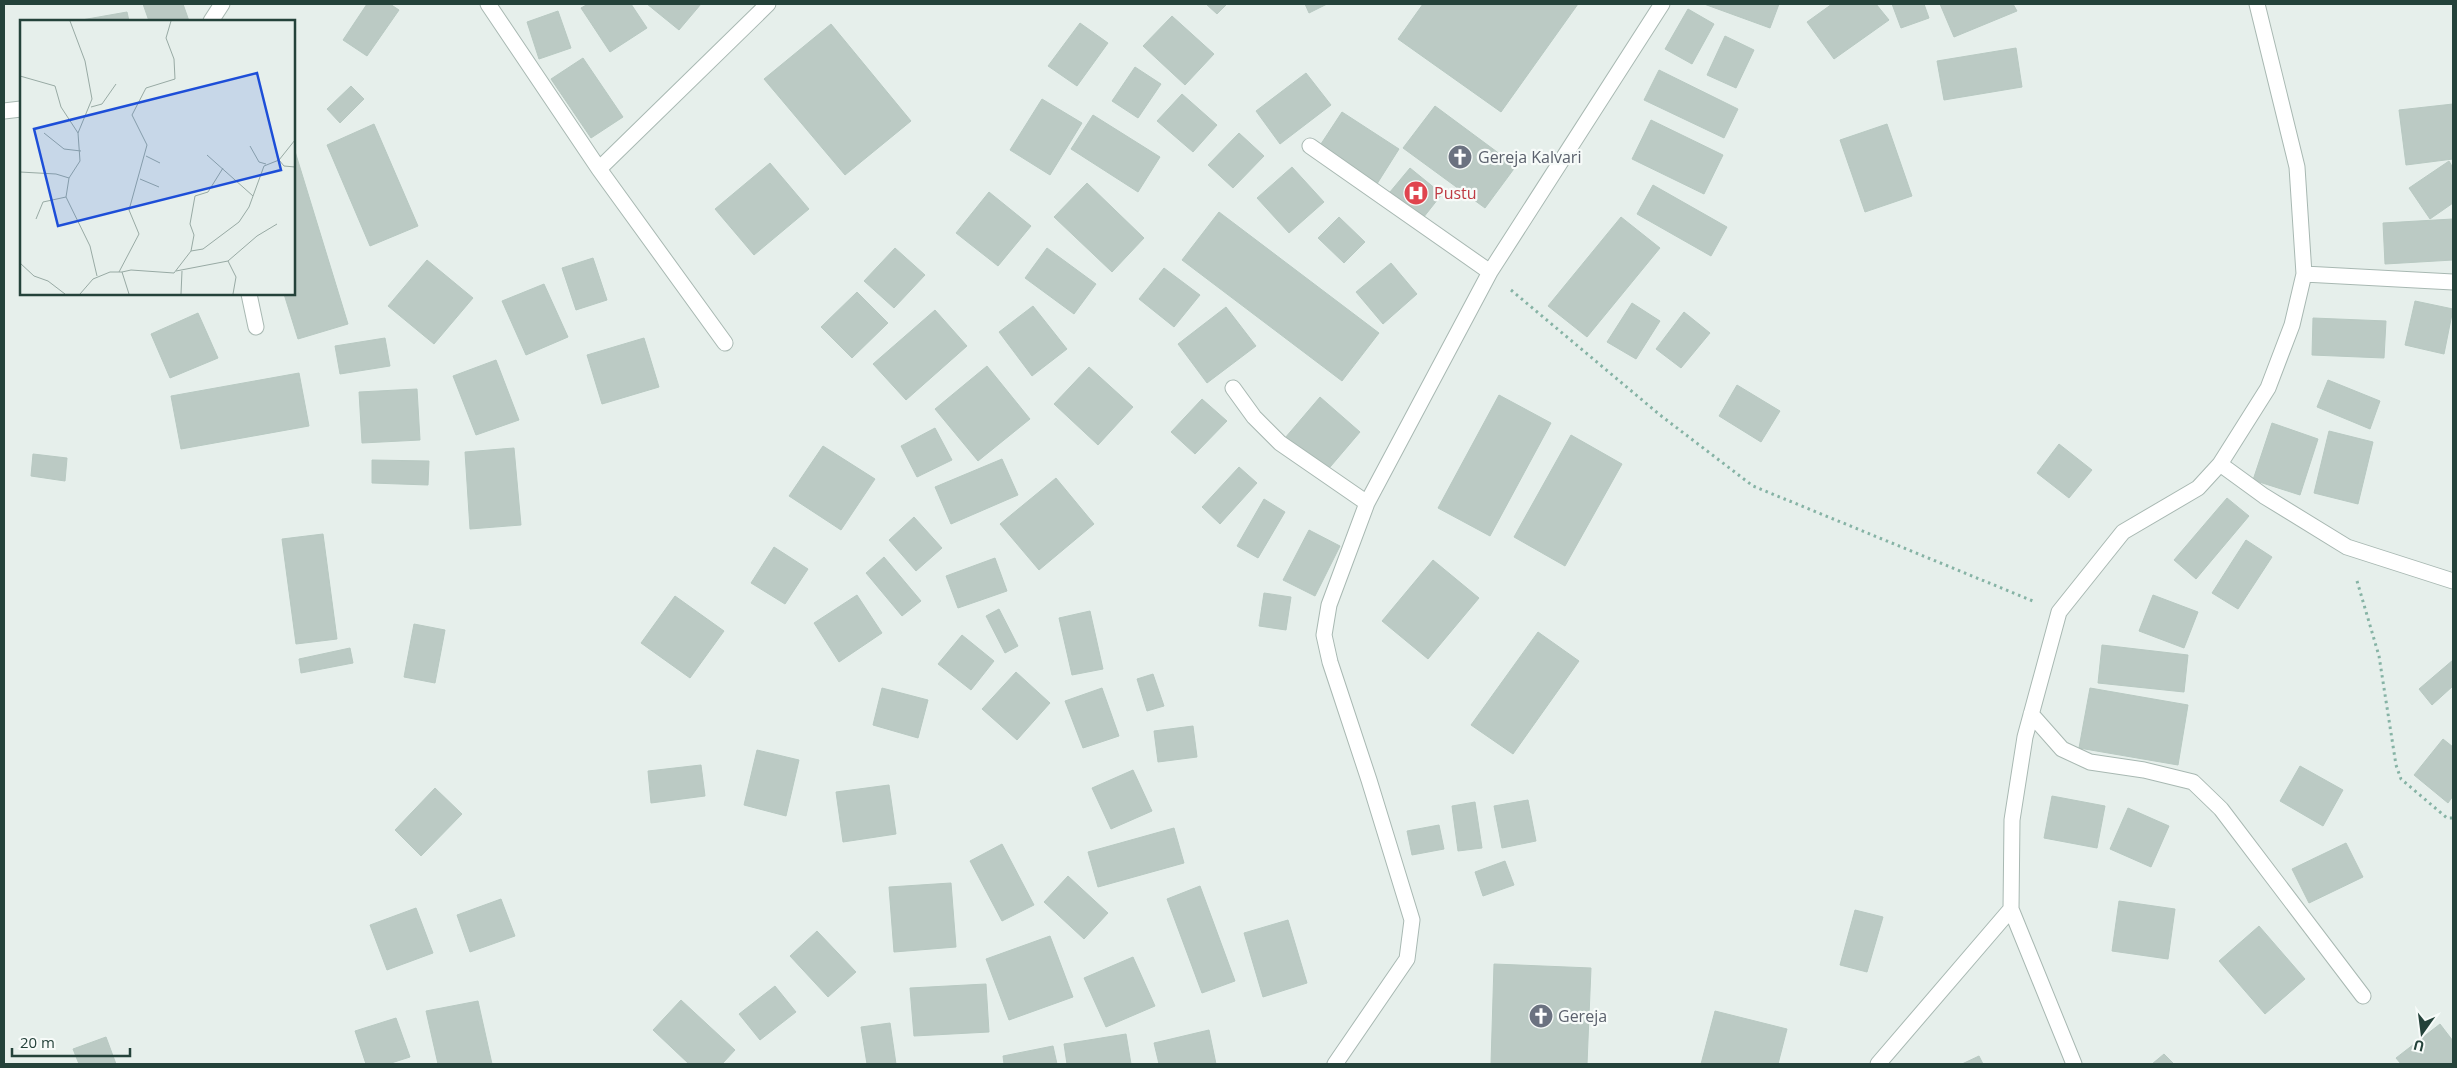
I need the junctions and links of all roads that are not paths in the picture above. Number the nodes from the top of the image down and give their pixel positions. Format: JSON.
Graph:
{"nodes":[{"id":1,"x":222,"y":4,"type":"edge"},
{"id":2,"x":488,"y":4,"type":"edge"},
{"id":3,"x":768,"y":4,"type":"edge"},
{"id":4,"x":1662,"y":4,"type":"edge"},
{"id":5,"x":2257,"y":4,"type":"edge"},
{"id":6,"x":212,"y":20,"type":"edge"},
{"id":7,"x":20,"y":109,"type":"edge"},
{"id":8,"x":4,"y":111,"type":"edge"},
{"id":9,"x":1310,"y":146,"type":"dead end"},
{"id":10,"x":599,"y":169,"type":"junction"},
{"id":11,"x":1490,"y":272,"type":"junction"},
{"id":12,"x":2304,"y":274,"type":"junction"},
{"id":13,"x":2453,"y":282,"type":"edge"},
{"id":14,"x":248,"y":295,"type":"edge"},
{"id":15,"x":256,"y":327,"type":"dead end"},
{"id":16,"x":725,"y":343,"type":"dead end"},
{"id":17,"x":1233,"y":388,"type":"dead end"},
{"id":18,"x":2220,"y":464,"type":"junction"},
{"id":19,"x":1367,"y":503,"type":"junction"},
{"id":20,"x":2453,"y":580,"type":"edge"},
{"id":21,"x":2031,"y":714,"type":"junction"},
{"id":22,"x":2011,"y":909,"type":"junction"},
{"id":23,"x":2363,"y":996,"type":"dead end"},
{"id":24,"x":1335,"y":1064,"type":"edge"},
{"id":25,"x":1878,"y":1064,"type":"edge"},
{"id":26,"x":2074,"y":1064,"type":"edge"}],
"edges":[{"from":1,"to":6,"type":"street"},
{"from":2,"to":10,"type":"street"},
{"from":3,"to":10,"type":"street"},
{"from":4,"to":11,"type":"street"},
{"from":5,"to":12,"type":"street"},
{"from":7,"to":8,"type":"street"},
{"from":9,"to":11,"type":"street"},
{"from":10,"to":16,"type":"street"},
{"from":11,"to":19,"type":"street"},
{"from":12,"to":13,"type":"street"},
{"from":12,"to":18,"type":"street"},
{"from":14,"to":15,"type":"street"},
{"from":17,"to":19,"type":"street"},
{"from":18,"to":20,"type":"street"},
{"from":18,"to":21,"type":"street"},
{"from":19,"to":24,"type":"street"},
{"from":21,"to":22,"type":"street"},
{"from":21,"to":23,"type":"street"},
{"from":22,"to":25,"type":"street"},
{"from":22,"to":26,"type":"street"}]}
